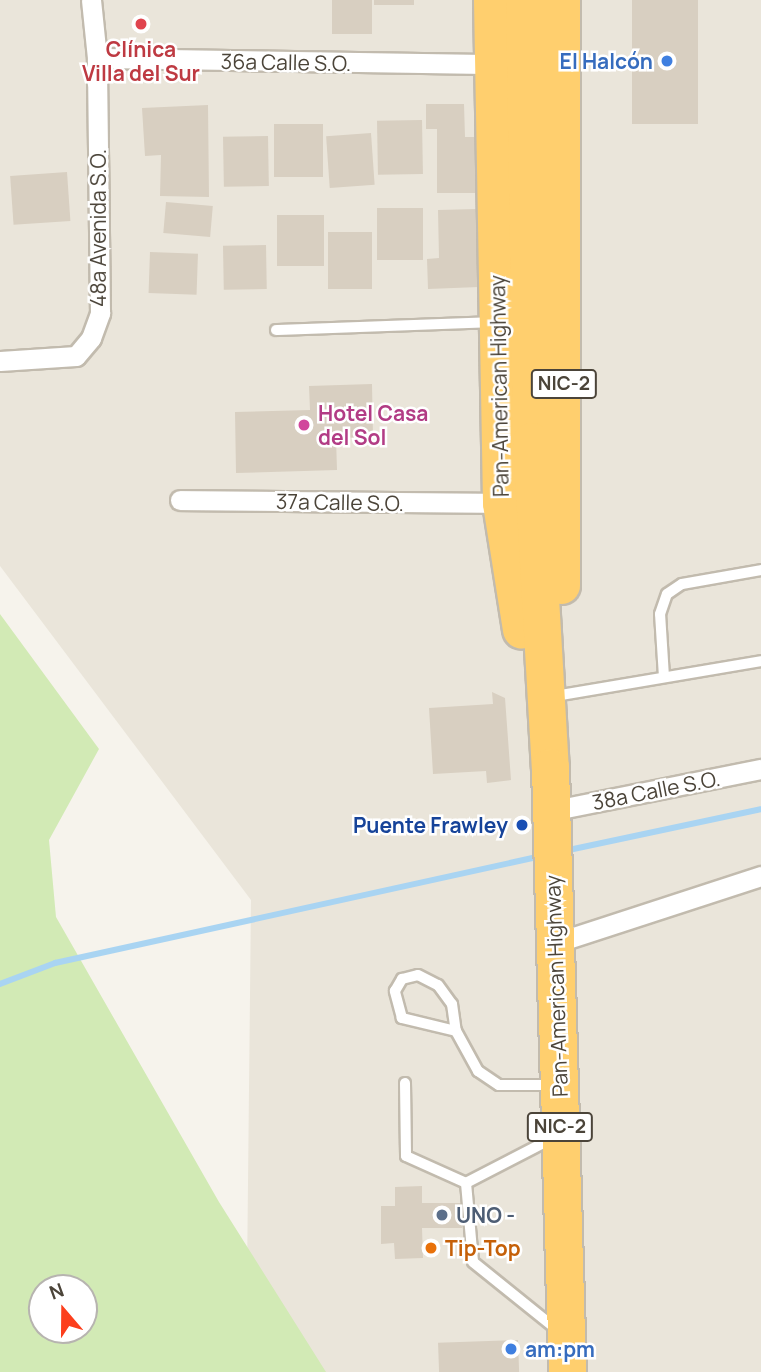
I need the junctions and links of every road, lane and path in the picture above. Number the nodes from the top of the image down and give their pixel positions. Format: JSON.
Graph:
{"nodes":[{"id":1,"x":91,"y":0,"type":"edge"},
{"id":2,"x":492,"y":0,"type":"edge"},
{"id":3,"x":524,"y":0,"type":"edge"},
{"id":4,"x":561,"y":0,"type":"edge"},
{"id":5,"x":574,"y":0,"type":"edge"},
{"id":6,"x":97,"y":58,"type":"junction"},
{"id":7,"x":492,"y":64,"type":"junction"},
{"id":8,"x":563,"y":102,"type":"junction"},
{"id":9,"x":499,"y":321,"type":"junction"},
{"id":10,"x":276,"y":330,"type":"dead end"},
{"id":11,"x":0,"y":361,"type":"edge"},
{"id":12,"x":180,"y":500,"type":"dead end"},
{"id":13,"x":501,"y":503,"type":"junction"},
{"id":14,"x":761,"y":570,"type":"edge"},
{"id":15,"x":761,"y":661,"type":"edge"},
{"id":16,"x":664,"y":677,"type":"junction"},
{"id":17,"x":555,"y":696,"type":"junction"},
{"id":18,"x":550,"y":768,"type":"junction"},
{"id":19,"x":761,"y":769,"type":"edge"},
{"id":20,"x":551,"y":820,"type":"junction"},
{"id":21,"x":761,"y":876,"type":"edge"},
{"id":22,"x":555,"y":943,"type":"junction"},
{"id":23,"x":456,"y":1031,"type":"junction"},
{"id":24,"x":405,"y":1083,"type":"dead end"},
{"id":25,"x":559,"y":1085,"type":"junction"},
{"id":26,"x":560,"y":1135,"type":"junction"},
{"id":27,"x":466,"y":1183,"type":"junction"},
{"id":28,"x":567,"y":1354,"type":"edge"}],
"edges":[{"from":1,"to":6,"type":"street"},
{"from":2,"to":7,"type":"highway","name":"Pan-American Highway","number":"NIC-2"},
{"from":3,"to":18,"type":"highway","name":"Pan-American Highway","number":"NIC-2"},
{"from":4,"to":8,"type":"highway","name":"Pan-American Highway","number":"NIC-2"},
{"from":5,"to":8,"type":"highway"},
{"from":6,"to":7,"type":"street","name":"36a Calle S.O."},
{"from":6,"to":11,"type":"street","name":"48a Avenida S.O."},
{"from":7,"to":9,"type":"highway","name":"Pan-American Highway","number":"NIC-2"},
{"from":8,"to":17,"type":"highway","name":"Pan-American Highway","number":"NIC-2"},
{"from":9,"to":10,"type":"lane"},
{"from":9,"to":13,"type":"highway","name":"Pan-American Highway","number":"NIC-2"},
{"from":12,"to":13,"type":"street","name":"37a Calle S.O."},
{"from":13,"to":18,"type":"highway","name":"Pan-American Highway","number":"NIC-2"},
{"from":14,"to":16,"type":"lane"},
{"from":15,"to":16,"type":"lane"},
{"from":16,"to":17,"type":"lane"},
{"from":17,"to":18,"type":"highway","name":"Pan-American Highway","number":"NIC-2"},
{"from":18,"to":20,"type":"highway","name":"Pan-American Highway","number":"NIC-2"},
{"from":19,"to":20,"type":"street","name":"38a Calle S.O."},
{"from":20,"to":22,"type":"highway","name":"Pan-American Highway","number":"NIC-2"},
{"from":21,"to":22,"type":"street"},
{"from":22,"to":25,"type":"highway","name":"Pan-American Highway","number":"NIC-2"},
{"from":23,"to":23,"type":"lane"},
{"from":23,"to":25,"type":"lane"},
{"from":24,"to":27,"type":"lane"},
{"from":25,"to":26,"type":"highway","name":"Pan-American Highway","number":"NIC-2"},
{"from":26,"to":27,"type":"lane"},
{"from":26,"to":28,"type":"highway","name":"Pan-American Highway","number":"NIC-2"},
{"from":27,"to":28,"type":"lane"}]}
